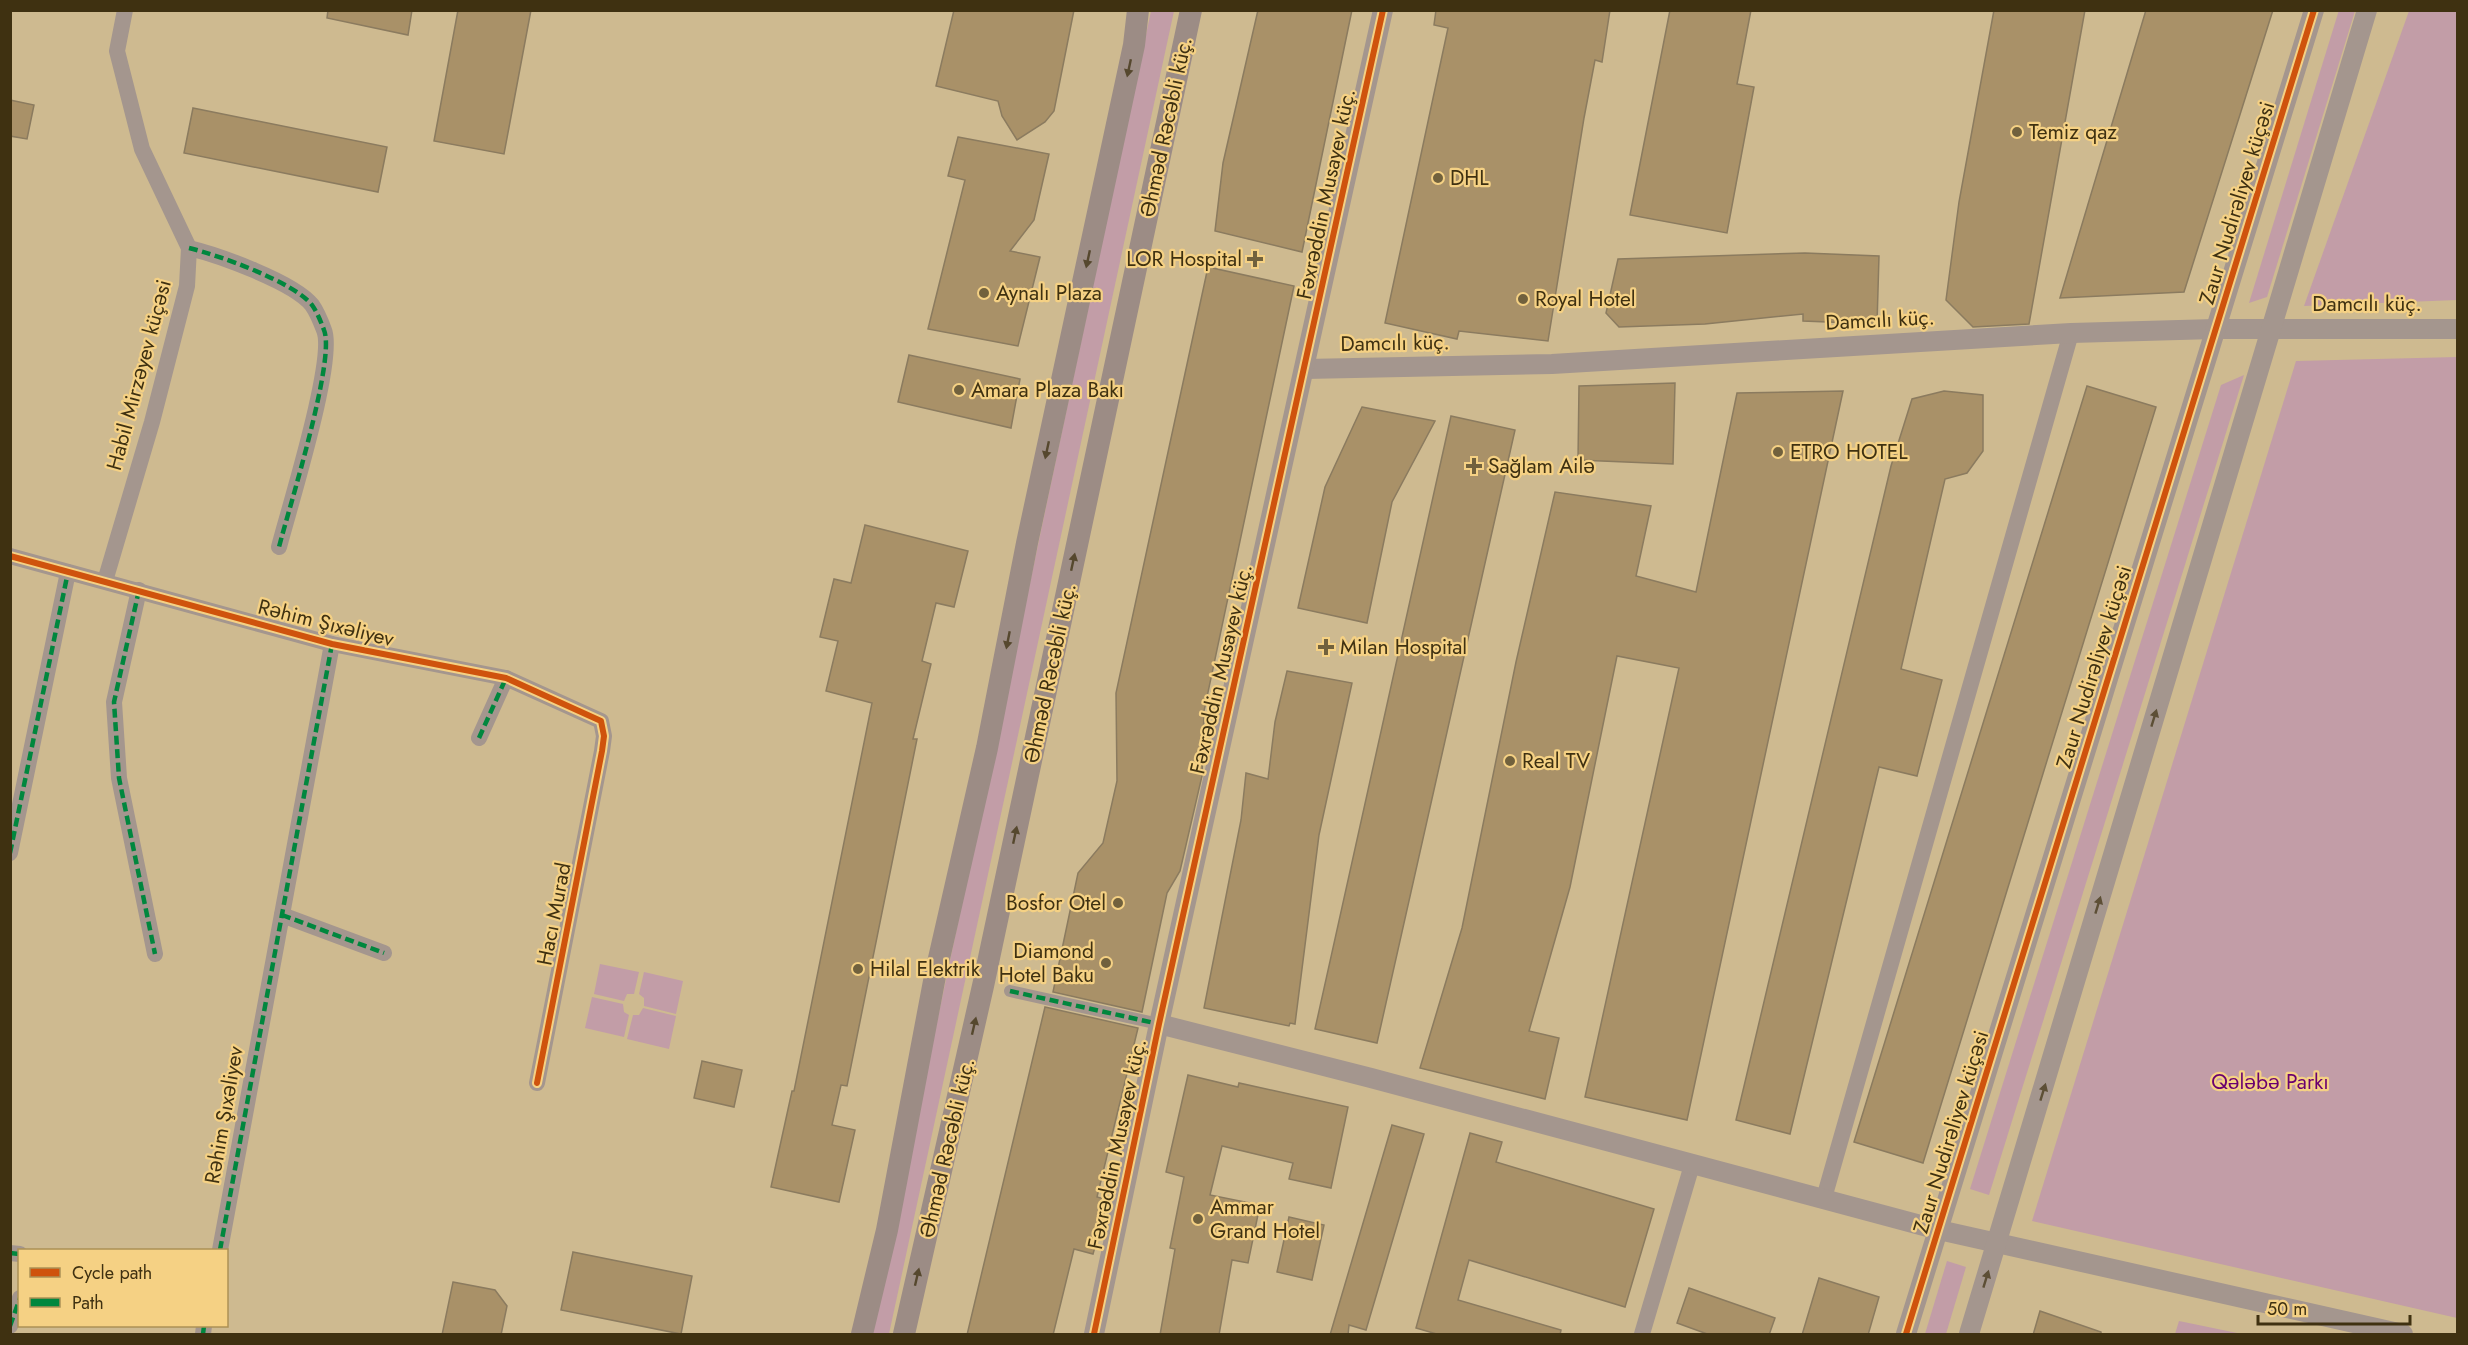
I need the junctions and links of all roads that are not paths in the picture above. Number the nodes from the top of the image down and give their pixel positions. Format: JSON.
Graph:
{"nodes":[{"id":1,"x":125,"y":10,"type":"edge"},
{"id":2,"x":1138,"y":10,"type":"edge"},
{"id":3,"x":1191,"y":10,"type":"edge"},
{"id":4,"x":1383,"y":10,"type":"edge"},
{"id":5,"x":2314,"y":10,"type":"edge"},
{"id":6,"x":2367,"y":10,"type":"edge"},
{"id":7,"x":189,"y":248,"type":"junction"},
{"id":8,"x":2271,"y":328,"type":"junction"},
{"id":9,"x":2215,"y":329,"type":"junction"},
{"id":10,"x":2457,"y":329,"type":"edge"},
{"id":11,"x":2071,"y":333,"type":"junction"},
{"id":12,"x":1305,"y":369,"type":"junction"},
{"id":13,"x":279,"y":547,"type":"dead end"},
{"id":14,"x":10,"y":556,"type":"edge"},
{"id":15,"x":68,"y":572,"type":"junction"},
{"id":16,"x":105,"y":581,"type":"junction"},
{"id":17,"x":139,"y":590,"type":"junction"},
{"id":18,"x":332,"y":644,"type":"junction"},
{"id":19,"x":506,"y":678,"type":"junction"},
{"id":20,"x":479,"y":738,"type":"dead end"},
{"id":21,"x":602,"y":751,"type":"joint"},
{"id":22,"x":10,"y":853,"type":"edge"},
{"id":23,"x":282,"y":915,"type":"junction"},
{"id":24,"x":384,"y":953,"type":"dead end"},
{"id":25,"x":155,"y":954,"type":"dead end"},
{"id":26,"x":1011,"y":991,"type":"dead end"},
{"id":27,"x":1159,"y":1024,"type":"junction"},
{"id":28,"x":537,"y":1083,"type":"dead end"},
{"id":29,"x":1692,"y":1165,"type":"junction"},
{"id":30,"x":1824,"y":1198,"type":"junction"},
{"id":31,"x":1939,"y":1230,"type":"junction"},
{"id":32,"x":1997,"y":1244,"type":"junction"},
{"id":33,"x":220,"y":1249,"type":"edge"},
{"id":34,"x":18,"y":1304,"type":"edge"},
{"id":35,"x":10,"y":1326,"type":"edge"},
{"id":36,"x":862,"y":1335,"type":"edge"},
{"id":37,"x":904,"y":1335,"type":"edge"},
{"id":38,"x":1094,"y":1335,"type":"edge"},
{"id":39,"x":1642,"y":1335,"type":"edge"},
{"id":40,"x":1906,"y":1335,"type":"edge"},
{"id":41,"x":1969,"y":1335,"type":"edge"},
{"id":42,"x":2403,"y":1335,"type":"edge"}],
"edges":[{"from":1,"to":7,"type":"street","name":"Habil Mirzəyev küçəsi"},
{"from":2,"to":36,"type":"main road","name":"Əhməd Rəcəbli küç.","one_way":true},
{"from":37,"to":3,"type":"main road","name":"Əhməd Rəcəbli küç.","one_way":true},
{"from":4,"to":12,"type":"street","name":"Fəxrəddin Musayev küç."},
{"from":5,"to":9,"type":"street","name":"Zaur Nudirəliyev küçəsi"},
{"from":6,"to":8,"type":"street"},
{"from":7,"to":13,"type":"street"},
{"from":7,"to":16,"type":"street","name":"Habil Mirzəyev küçəsi"},
{"from":8,"to":9,"type":"street","name":"Damcılı küç."},
{"from":8,"to":10,"type":"street","name":"Damcılı küç."},
{"from":32,"to":8,"type":"street","one_way":true},
{"from":9,"to":11,"type":"street","name":"Damcılı küç."},
{"from":9,"to":31,"type":"street","name":"Zaur Nudirəliyev küçəsi"},
{"from":11,"to":12,"type":"street","name":"Damcılı küç."},
{"from":11,"to":30,"type":"street"},
{"from":12,"to":27,"type":"street","name":"Fəxrəddin Musayev küç."},
{"from":14,"to":15,"type":"street","name":"Rəhim Şıxəliyev"},
{"from":15,"to":16,"type":"street","name":"Rəhim Şıxəliyev"},
{"from":15,"to":22,"type":"street"},
{"from":16,"to":17,"type":"street","name":"Rəhim Şıxəliyev"},
{"from":17,"to":18,"type":"street","name":"Rəhim Şıxəliyev"},
{"from":17,"to":25,"type":"street"},
{"from":18,"to":19,"type":"street","name":"Rəhim Şıxəliyev"},
{"from":18,"to":23,"type":"street","name":"Rəhim Şıxəliyev"},
{"from":19,"to":20,"type":"street"},
{"from":19,"to":21,"type":"street","name":"Rəhim Şıxəliyev"},
{"from":21,"to":28,"type":"street","name":"Hacı Murad"},
{"from":23,"to":24,"type":"street"},
{"from":23,"to":33,"type":"street","name":"Rəhim Şıxəliyev"},
{"from":26,"to":27,"type":"street"},
{"from":27,"to":29,"type":"street"},
{"from":27,"to":38,"type":"street","name":"Fəxrəddin Musayev küç."},
{"from":29,"to":30,"type":"street"},
{"from":29,"to":39,"type":"street"},
{"from":30,"to":31,"type":"street"},
{"from":31,"to":32,"type":"street"},
{"from":31,"to":40,"type":"street","name":"Zaur Nudirəliyev küçəsi"},
{"from":41,"to":32,"type":"street","one_way":true},
{"from":32,"to":42,"type":"street"},
{"from":34,"to":35,"type":"street"}]}
